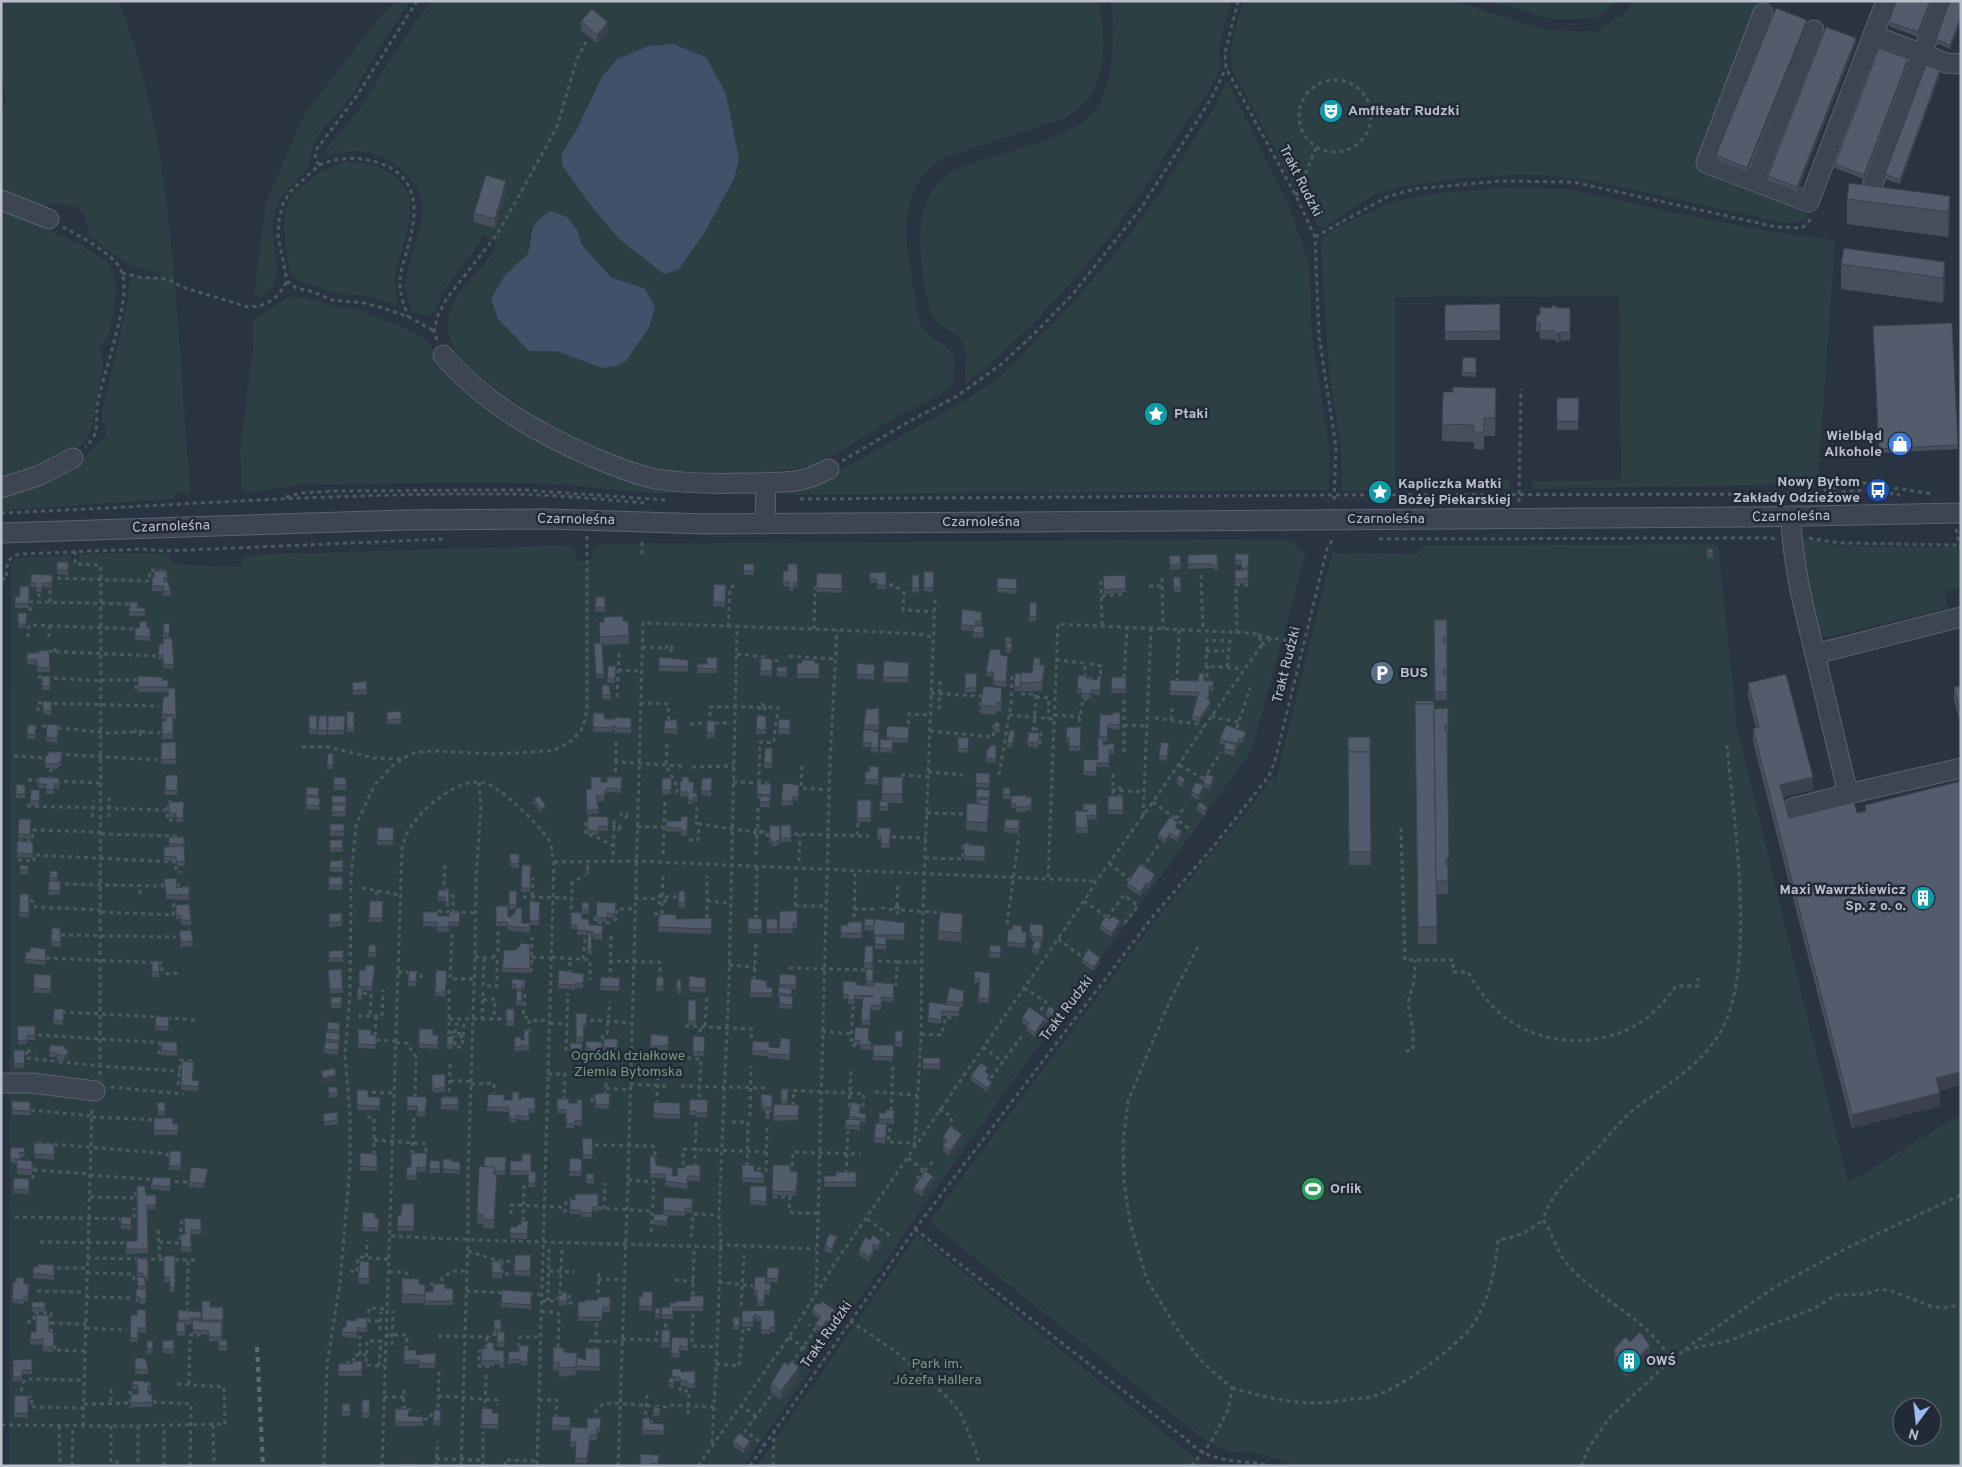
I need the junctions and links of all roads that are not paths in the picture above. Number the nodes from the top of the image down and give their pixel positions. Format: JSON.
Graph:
{"nodes":[{"id":1,"x":1886,"y":1,"type":"edge"},
{"id":2,"x":1942,"y":1,"type":"edge"},
{"id":3,"x":1763,"y":13,"type":"dead end"},
{"id":4,"x":1814,"y":30,"type":"dead end"},
{"id":5,"x":1873,"y":34,"type":"junction"},
{"id":6,"x":1922,"y":54,"type":"junction"},
{"id":7,"x":1961,"y":64,"type":"edge"},
{"id":8,"x":1755,"y":181,"type":"junction"},
{"id":9,"x":1873,"y":184,"type":"edge"},
{"id":10,"x":1,"y":200,"type":"edge"},
{"id":11,"x":50,"y":219,"type":"road end"},
{"id":12,"x":443,"y":355,"type":"road end"},
{"id":13,"x":74,"y":458,"type":"road end"},
{"id":14,"x":828,"y":469,"type":"road end"},
{"id":15,"x":766,"y":482,"type":"junction"},
{"id":16,"x":1,"y":488,"type":"edge"},
{"id":17,"x":1791,"y":516,"type":"junction"},
{"id":18,"x":1958,"y":521,"type":"edge"},
{"id":19,"x":765,"y":524,"type":"junction"},
{"id":20,"x":1,"y":533,"type":"edge"},
{"id":21,"x":1961,"y":617,"type":"edge"},
{"id":22,"x":1814,"y":654,"type":"junction"},
{"id":23,"x":1961,"y":768,"type":"edge"},
{"id":24,"x":1848,"y":794,"type":"junction"},
{"id":25,"x":1793,"y":808,"type":"dead end"},
{"id":26,"x":1,"y":1083,"type":"edge"},
{"id":27,"x":97,"y":1087,"type":"road end"}],
"edges":[{"from":1,"to":5,"type":"street"},
{"from":2,"to":6,"type":"street"},
{"from":3,"to":8,"type":"street"},
{"from":4,"to":8,"type":"street"},
{"from":5,"to":6,"type":"street"},
{"from":5,"to":8,"type":"street"},
{"from":6,"to":7,"type":"street"},
{"from":6,"to":9,"type":"street"},
{"from":10,"to":11,"type":"street"},
{"from":12,"to":15,"type":"street"},
{"from":13,"to":16,"type":"street"},
{"from":14,"to":15,"type":"street"},
{"from":15,"to":19,"type":"street"},
{"from":17,"to":18,"type":"street","name":"Czarnoleśna"},
{"from":17,"to":19,"type":"street","name":"Czarnoleśna"},
{"from":17,"to":22,"type":"street"},
{"from":19,"to":20,"type":"street","name":"Czarnoleśna"},
{"from":21,"to":22,"type":"street"},
{"from":22,"to":24,"type":"street"},
{"from":23,"to":24,"type":"street"},
{"from":24,"to":25,"type":"street"},
{"from":26,"to":27,"type":"street"}]}
